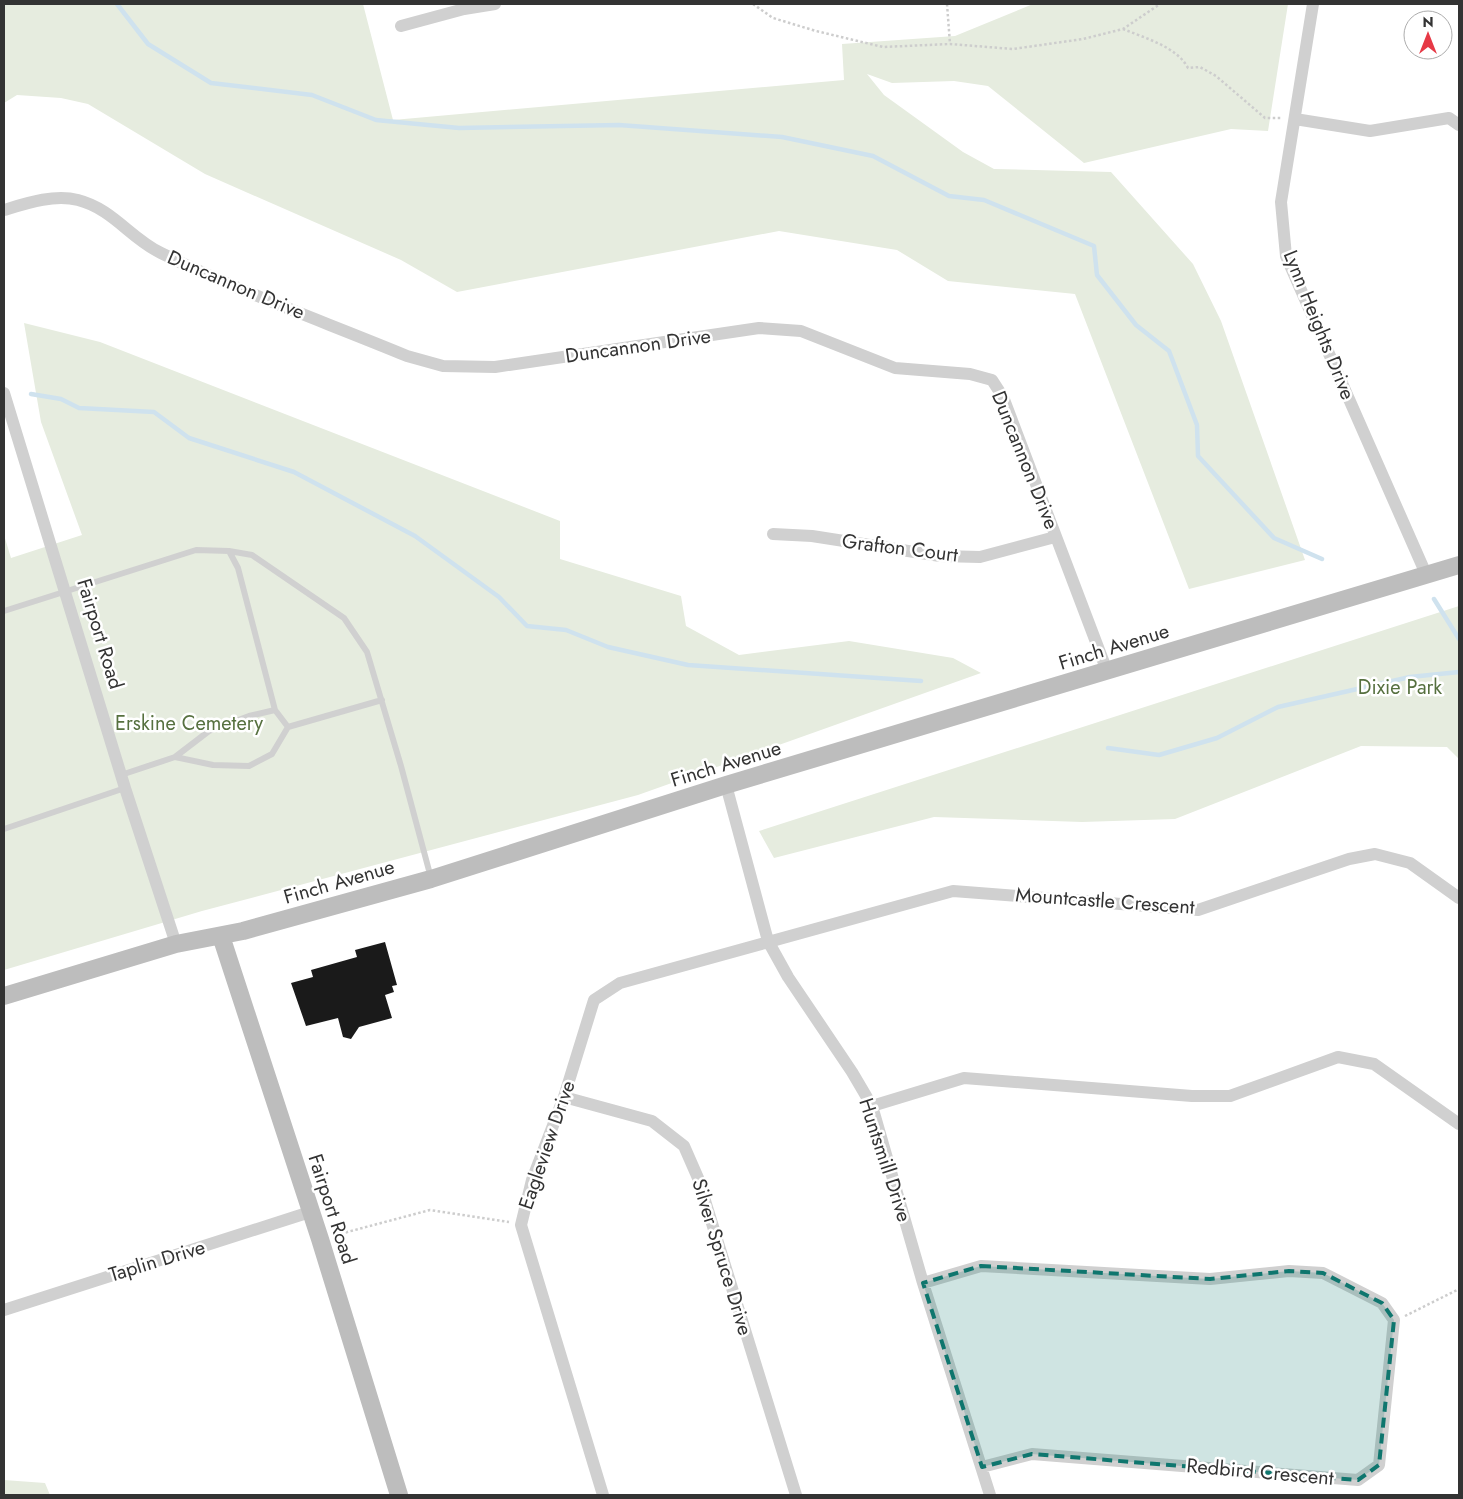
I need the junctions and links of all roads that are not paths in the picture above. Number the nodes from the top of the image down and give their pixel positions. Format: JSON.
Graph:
{"nodes":[{"id":1,"x":495,"y":4,"type":"edge"},
{"id":2,"x":1313,"y":4,"type":"edge"},
{"id":3,"x":463,"y":6,"type":"edge"},
{"id":4,"x":401,"y":26,"type":"dead end"},
{"id":5,"x":1295,"y":119,"type":"junction"},
{"id":6,"x":1459,"y":125,"type":"edge"},
{"id":7,"x":4,"y":210,"type":"edge"},
{"id":8,"x":4,"y":393,"type":"edge"},
{"id":9,"x":773,"y":534,"type":"dead end"},
{"id":10,"x":1055,"y":536,"type":"junction"},
{"id":11,"x":229,"y":551,"type":"junction"},
{"id":12,"x":1459,"y":565,"type":"edge"},
{"id":13,"x":1426,"y":574,"type":"junction"},
{"id":14,"x":64,"y":593,"type":"junction"},
{"id":15,"x":4,"y":611,"type":"edge"},
{"id":16,"x":1107,"y":671,"type":"junction"},
{"id":17,"x":382,"y":700,"type":"junction"},
{"id":18,"x":275,"y":710,"type":"junction"},
{"id":19,"x":288,"y":727,"type":"junction"},
{"id":20,"x":175,"y":757,"type":"junction"},
{"id":21,"x":121,"y":775,"type":"junction"},
{"id":22,"x":726,"y":786,"type":"junction"},
{"id":23,"x":125,"y":788,"type":"junction"},
{"id":24,"x":4,"y":829,"type":"edge"},
{"id":25,"x":431,"y":879,"type":"junction"},
{"id":26,"x":1459,"y":898,"type":"edge"},
{"id":27,"x":221,"y":936,"type":"junction"},
{"id":28,"x":768,"y":941,"type":"junction"},
{"id":29,"x":176,"y":944,"type":"junction"},
{"id":30,"x":4,"y":996,"type":"edge"},
{"id":31,"x":564,"y":1097,"type":"junction"},
{"id":32,"x":872,"y":1106,"type":"junction"},
{"id":33,"x":1459,"y":1124,"type":"edge"},
{"id":34,"x":310,"y":1212,"type":"junction"},
{"id":35,"x":923,"y":1283,"type":"junction"},
{"id":36,"x":4,"y":1310,"type":"edge"},
{"id":37,"x":982,"y":1468,"type":"junction"},
{"id":38,"x":399,"y":1495,"type":"edge"},
{"id":39,"x":604,"y":1495,"type":"edge"},
{"id":40,"x":796,"y":1495,"type":"edge"},
{"id":41,"x":990,"y":1495,"type":"edge"}],
"edges":[{"from":1,"to":3,"type":"street"},
{"from":2,"to":5,"type":"street","name":"Lynn Heights Drive"},
{"from":3,"to":4,"type":"street"},
{"from":5,"to":6,"type":"street"},
{"from":5,"to":13,"type":"street","name":"Lynn Heights Drive"},
{"from":7,"to":10,"type":"street","name":"Duncannon Drive"},
{"from":8,"to":14,"type":"street","name":"Fairport Road"},
{"from":9,"to":10,"type":"street","name":"Grafton Court"},
{"from":10,"to":16,"type":"street","name":"Duncannon Drive"},
{"from":11,"to":14,"type":"lane"},
{"from":11,"to":17,"type":"lane"},
{"from":11,"to":18,"type":"lane"},
{"from":12,"to":13,"type":"main road","name":"Finch Avenue"},
{"from":13,"to":16,"type":"main road","name":"Finch Avenue"},
{"from":14,"to":15,"type":"lane"},
{"from":14,"to":21,"type":"street","name":"Fairport Road"},
{"from":16,"to":22,"type":"main road","name":"Finch Avenue"},
{"from":17,"to":19,"type":"lane"},
{"from":17,"to":25,"type":"lane"},
{"from":18,"to":19,"type":"lane"},
{"from":18,"to":20,"type":"lane"},
{"from":19,"to":20,"type":"lane"},
{"from":20,"to":21,"type":"lane"},
{"from":21,"to":23,"type":"street","name":"Fairport Road"},
{"from":22,"to":25,"type":"main road","name":"Finch Avenue"},
{"from":22,"to":28,"type":"street","name":"Huntsmill Drive"},
{"from":23,"to":24,"type":"lane"},
{"from":23,"to":29,"type":"street","name":"Fairport Road"},
{"from":25,"to":27,"type":"main road","name":"Finch Avenue"},
{"from":26,"to":28,"type":"street","name":"Mountcastle Crescent"},
{"from":27,"to":29,"type":"main road","name":"Finch Avenue"},
{"from":27,"to":34,"type":"main road","name":"Fairport Road"},
{"from":28,"to":31,"type":"street","name":"Eagleview Drive"},
{"from":28,"to":32,"type":"street","name":"Huntsmill Drive"},
{"from":29,"to":30,"type":"main road","name":"Finch Avenue"},
{"from":31,"to":39,"type":"street","name":"Eagleview Drive"},
{"from":31,"to":40,"type":"street","name":"Silver Spruce Drive"},
{"from":32,"to":33,"type":"street"},
{"from":32,"to":35,"type":"street","name":"Huntsmill Drive"},
{"from":34,"to":36,"type":"street","name":"Taplin Drive"},
{"from":34,"to":38,"type":"main road","name":"Fairport Road"},
{"from":35,"to":37,"type":"street","name":"Huntsmill Drive"},
{"from":35,"to":37,"type":"street","name":"Redbird Crescent"},
{"from":37,"to":41,"type":"street","name":"Huntsmill Drive"}]}
